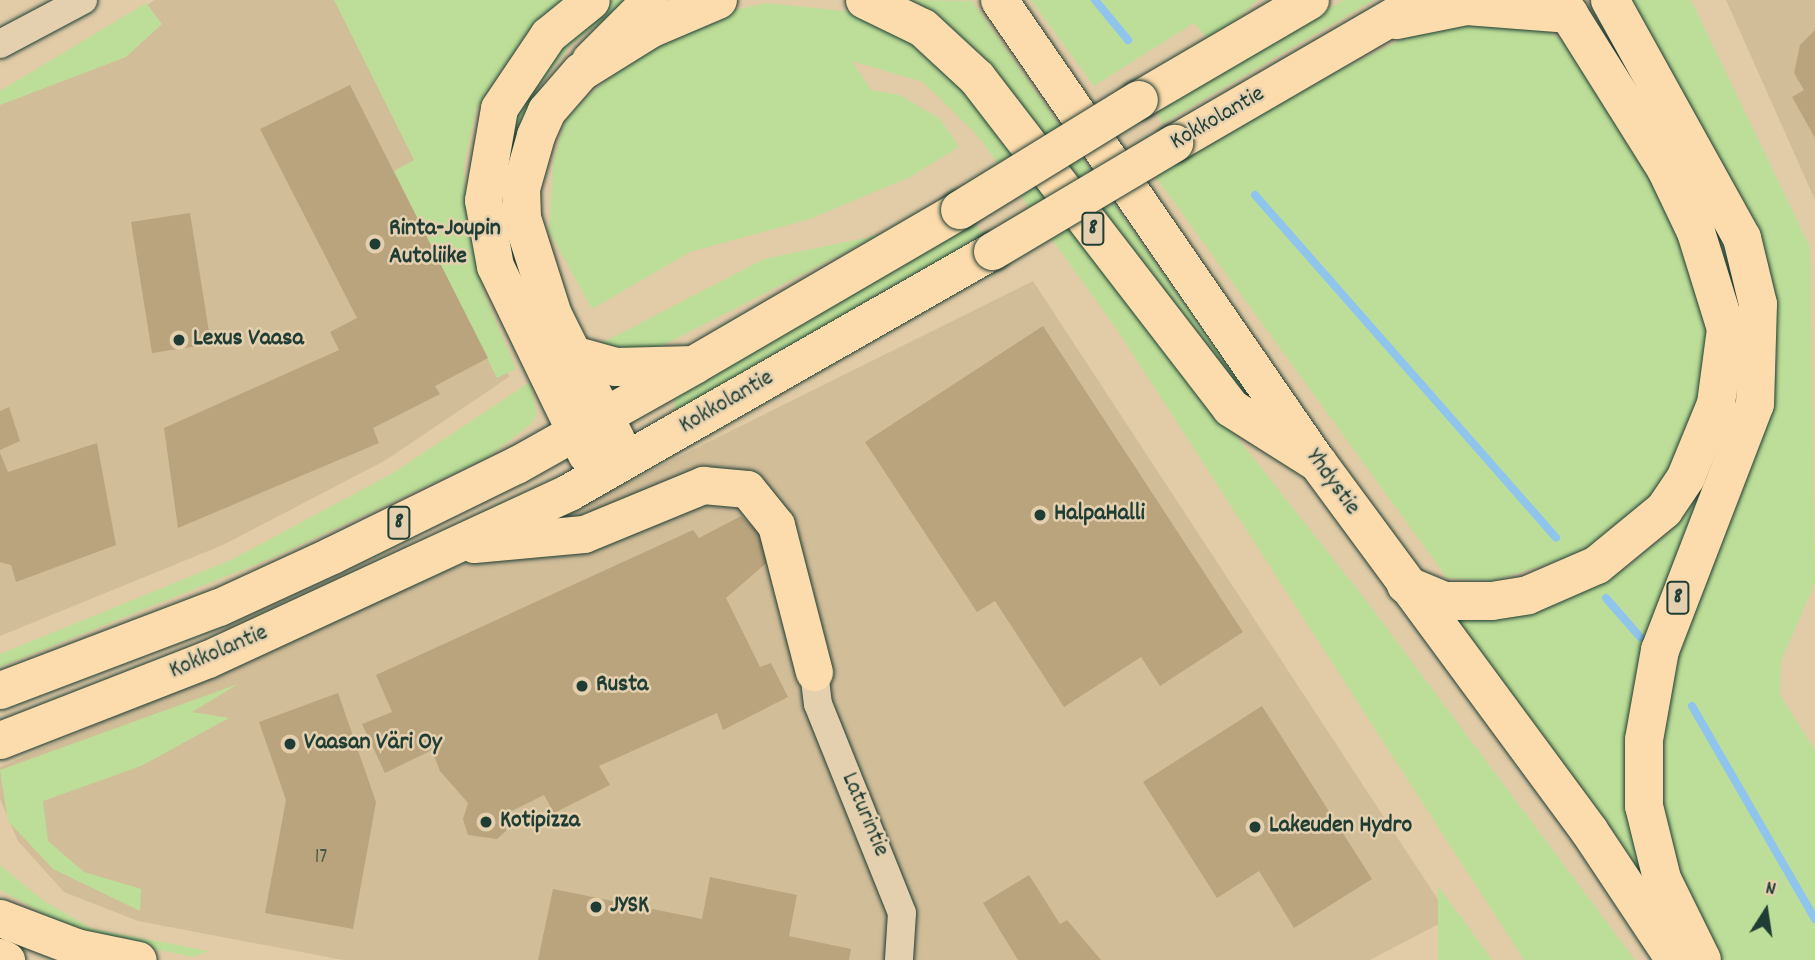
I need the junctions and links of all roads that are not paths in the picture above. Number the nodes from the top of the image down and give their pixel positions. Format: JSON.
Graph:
{"nodes":[{"id":1,"x":83,"y":0,"type":"edge"},
{"id":2,"x":591,"y":0,"type":"edge"},
{"id":3,"x":650,"y":0,"type":"edge"},
{"id":4,"x":718,"y":0,"type":"edge"},
{"id":5,"x":865,"y":0,"type":"edge"},
{"id":6,"x":999,"y":0,"type":"edge"},
{"id":7,"x":1310,"y":0,"type":"edge"},
{"id":8,"x":1421,"y":0,"type":"edge"},
{"id":9,"x":1610,"y":0,"type":"edge"},
{"id":10,"x":1565,"y":7,"type":"edge"},
{"id":11,"x":1384,"y":22,"type":"junction"},
{"id":12,"x":0,"y":44,"type":"edge"},
{"id":13,"x":581,"y":72,"type":"junction"},
{"id":14,"x":573,"y":355,"type":"junction"},
{"id":15,"x":694,"y":365,"type":"junction"},
{"id":16,"x":590,"y":424,"type":"junction"},
{"id":17,"x":1318,"y":463,"type":"junction"},
{"id":18,"x":613,"y":469,"type":"junction"},
{"id":19,"x":463,"y":544,"type":"junction"},
{"id":20,"x":1406,"y":585,"type":"junction"},
{"id":21,"x":814,"y":672,"type":"joint"},
{"id":22,"x":0,"y":690,"type":"edge"},
{"id":23,"x":0,"y":740,"type":"edge"},
{"id":24,"x":0,"y":918,"type":"edge"},
{"id":25,"x":0,"y":957,"type":"edge"},
{"id":26,"x":6,"y":960,"type":"edge"},
{"id":27,"x":138,"y":960,"type":"edge"},
{"id":28,"x":899,"y":960,"type":"edge"},
{"id":29,"x":1675,"y":960,"type":"edge"},
{"id":30,"x":1702,"y":960,"type":"edge"}],
"edges":[{"from":1,"to":12,"type":"street"},
{"from":2,"to":16,"type":"main road"},
{"from":3,"to":13,"type":"main road"},
{"from":4,"to":13,"type":"highway"},
{"from":5,"to":17,"type":"highway","number":"8"},
{"from":6,"to":17,"type":"main road","name":"Yhdystie"},
{"from":7,"to":15,"type":"highway","name":"Kokkolantie","number":"8","bridge":true},
{"from":8,"to":11,"type":"main road","name":"Kokkolantie","number":"8"},
{"from":9,"to":30,"type":"highway","number":"8"},
{"from":10,"to":11,"type":"main road"},
{"from":10,"to":20,"type":"highway"},
{"from":11,"to":18,"type":"main road","name":"Kokkolantie","number":"8","bridge":true},
{"from":13,"to":14,"type":"highway"},
{"from":14,"to":15,"type":"highway","number":"8"},
{"from":14,"to":16,"type":"main road"},
{"from":15,"to":16,"type":"main road","name":"Kokkolantie","number":"8"},
{"from":16,"to":18,"type":"main road"},
{"from":16,"to":22,"type":"main road","name":"Kokkolantie","number":"8"},
{"from":17,"to":20,"type":"highway","name":"Yhdystie","number":"8"},
{"from":18,"to":19,"type":"main road","name":"Kokkolantie","number":"8"},
{"from":19,"to":21,"type":"main road"},
{"from":19,"to":23,"type":"main road","name":"Kokkolantie","number":"8"},
{"from":20,"to":29,"type":"highway","name":"Yhdystie","number":"8"},
{"from":21,"to":28,"type":"street","name":"Laturintie"},
{"from":24,"to":27,"type":"main road"},
{"from":25,"to":26,"type":"main road"}]}
